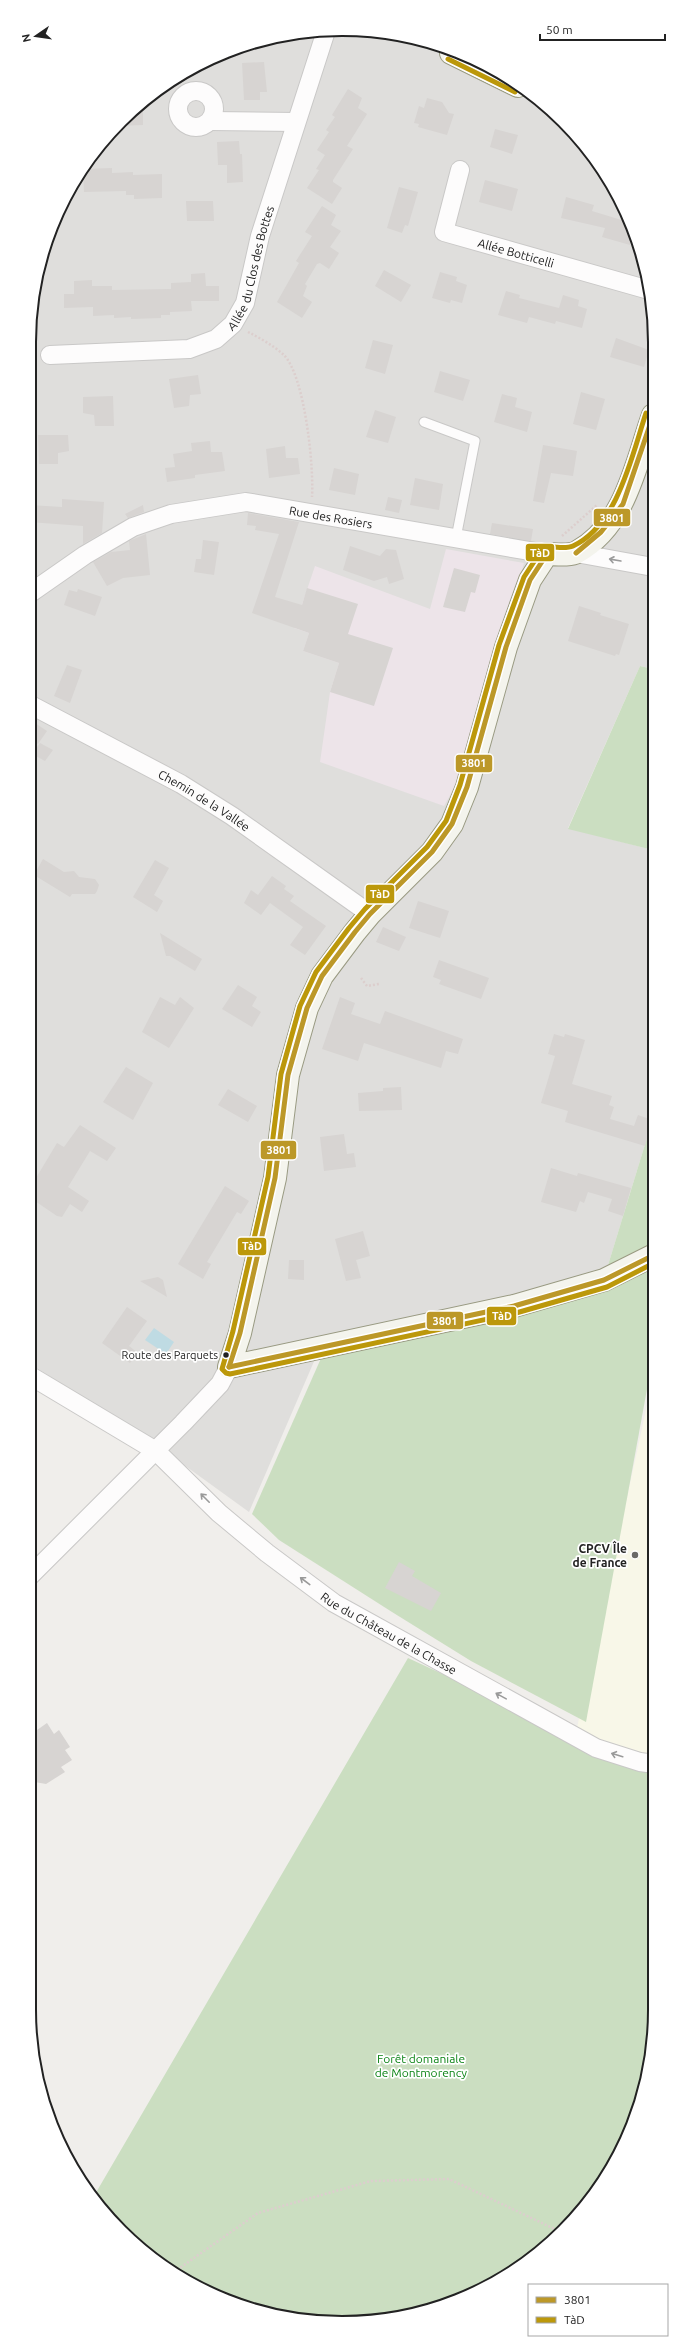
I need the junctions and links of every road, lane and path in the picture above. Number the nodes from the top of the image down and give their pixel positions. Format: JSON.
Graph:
{"nodes":[{"id":1,"x":324,"y":37,"type":"edge"},
{"id":2,"x":210,"y":121,"type":"dead end"},
{"id":3,"x":296,"y":122,"type":"junction"},
{"id":4,"x":460,"y":170,"type":"dead end"},
{"id":5,"x":643,"y":288,"type":"edge"},
{"id":6,"x":233,"y":324,"type":"junction"},
{"id":7,"x":50,"y":355,"type":"dead end"},
{"id":8,"x":424,"y":422,"type":"dead end"},
{"id":9,"x":648,"y":426,"type":"edge"},
{"id":10,"x":598,"y":504,"type":"dead end"},
{"id":11,"x":312,"y":514,"type":"junction"},
{"id":12,"x":456,"y":538,"type":"junction"},
{"id":13,"x":576,"y":553,"type":"junction"},
{"id":14,"x":547,"y":554,"type":"junction"},
{"id":15,"x":648,"y":565,"type":"edge"},
{"id":16,"x":36,"y":589,"type":"edge"},
{"id":17,"x":36,"y":708,"type":"edge"},
{"id":18,"x":370,"y":914,"type":"junction"},
{"id":19,"x":361,"y":978,"type":"dead end"},
{"id":20,"x":379,"y":984,"type":"dead end"},
{"id":21,"x":648,"y":1258,"type":"edge"},
{"id":22,"x":229,"y":1367,"type":"junction"},
{"id":23,"x":36,"y":1379,"type":"edge"},
{"id":24,"x":156,"y":1451,"type":"junction"},
{"id":25,"x":36,"y":1570,"type":"edge"},
{"id":26,"x":648,"y":1763,"type":"edge"},
{"id":27,"x":555,"y":2229,"type":"edge"},
{"id":28,"x":179,"y":2269,"type":"edge"}],
"edges":[{"from":1,"to":3,"type":"street","name":"Allée du Clos des Bottes"},
{"from":2,"to":3,"type":"street"},
{"from":3,"to":6,"type":"street","name":"Allée du Clos des Bottes"},
{"from":4,"to":5,"type":"street","name":"Allée Botticelli"},
{"from":6,"to":7,"type":"street","name":"Allée du Clos des Bottes"},
{"from":6,"to":11,"type":"path"},
{"from":8,"to":12,"type":"lane"},
{"from":9,"to":13,"type":"main road"},
{"from":10,"to":14,"type":"path"},
{"from":11,"to":12,"type":"street","name":"Rue des Rosiers"},
{"from":11,"to":16,"type":"street","name":"Rue des Rosiers"},
{"from":12,"to":14,"type":"street","name":"Rue des Rosiers"},
{"from":13,"to":14,"type":"main road","name":"Rue des Rosiers"},
{"from":15,"to":13,"type":"street","name":"Rue des Rosiers","one_way":true},
{"from":14,"to":18,"type":"main road"},
{"from":17,"to":18,"type":"street","name":"Chemin de la Vallée"},
{"from":18,"to":22,"type":"main road"},
{"from":19,"to":20,"type":"path"},
{"from":21,"to":22,"type":"main road"},
{"from":22,"to":24,"type":"street"},
{"from":23,"to":24,"type":"street","name":"Rue du Château de la Chasse"},
{"from":24,"to":25,"type":"street"},
{"from":26,"to":24,"type":"street","name":"Rue du Château de la Chasse","one_way":true},
{"from":27,"to":28,"type":"path"}]}
